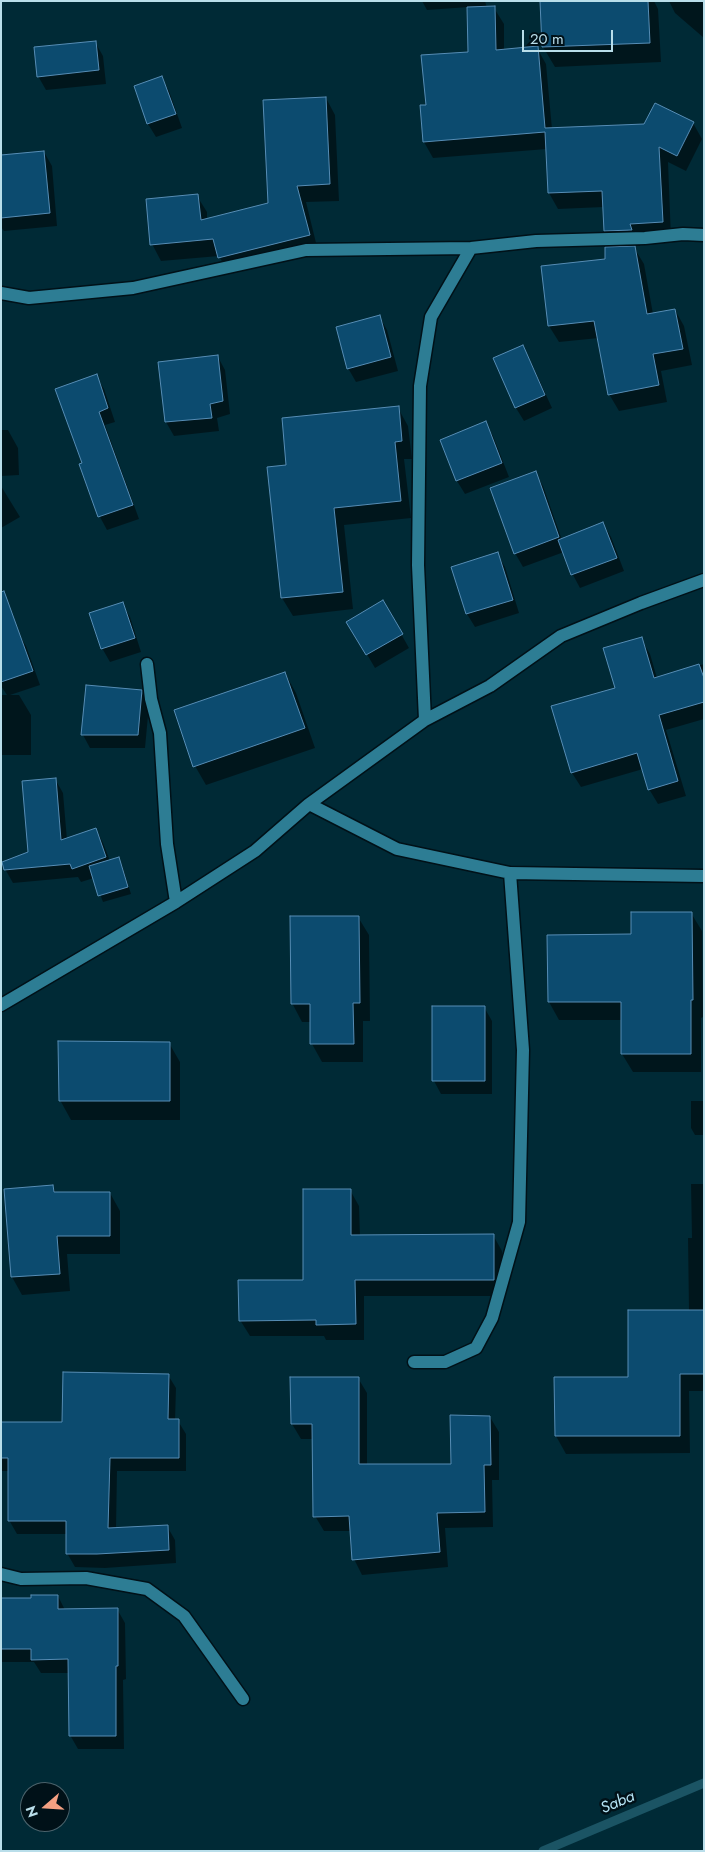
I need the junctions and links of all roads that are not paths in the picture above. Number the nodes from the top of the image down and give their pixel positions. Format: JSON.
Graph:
{"nodes":[{"id":1,"x":704,"y":235,"type":"edge"},
{"id":2,"x":471,"y":248,"type":"junction"},
{"id":3,"x":1,"y":293,"type":"edge"},
{"id":4,"x":704,"y":580,"type":"edge"},
{"id":5,"x":147,"y":664,"type":"dead end"},
{"id":6,"x":425,"y":720,"type":"junction"},
{"id":7,"x":309,"y":804,"type":"junction"},
{"id":8,"x":510,"y":872,"type":"junction"},
{"id":9,"x":704,"y":876,"type":"edge"},
{"id":10,"x":176,"y":902,"type":"junction"},
{"id":11,"x":1,"y":1005,"type":"edge"},
{"id":12,"x":414,"y":1362,"type":"dead end"},
{"id":13,"x":1,"y":1574,"type":"edge"},
{"id":14,"x":243,"y":1699,"type":"dead end"}],
"edges":[{"from":1,"to":2,"type":"street"},
{"from":2,"to":3,"type":"street"},
{"from":2,"to":6,"type":"street"},
{"from":4,"to":6,"type":"street"},
{"from":5,"to":10,"type":"street"},
{"from":6,"to":7,"type":"street"},
{"from":7,"to":8,"type":"street"},
{"from":7,"to":10,"type":"street"},
{"from":8,"to":9,"type":"street"},
{"from":8,"to":12,"type":"street"},
{"from":10,"to":11,"type":"street"},
{"from":13,"to":14,"type":"street"}]}
